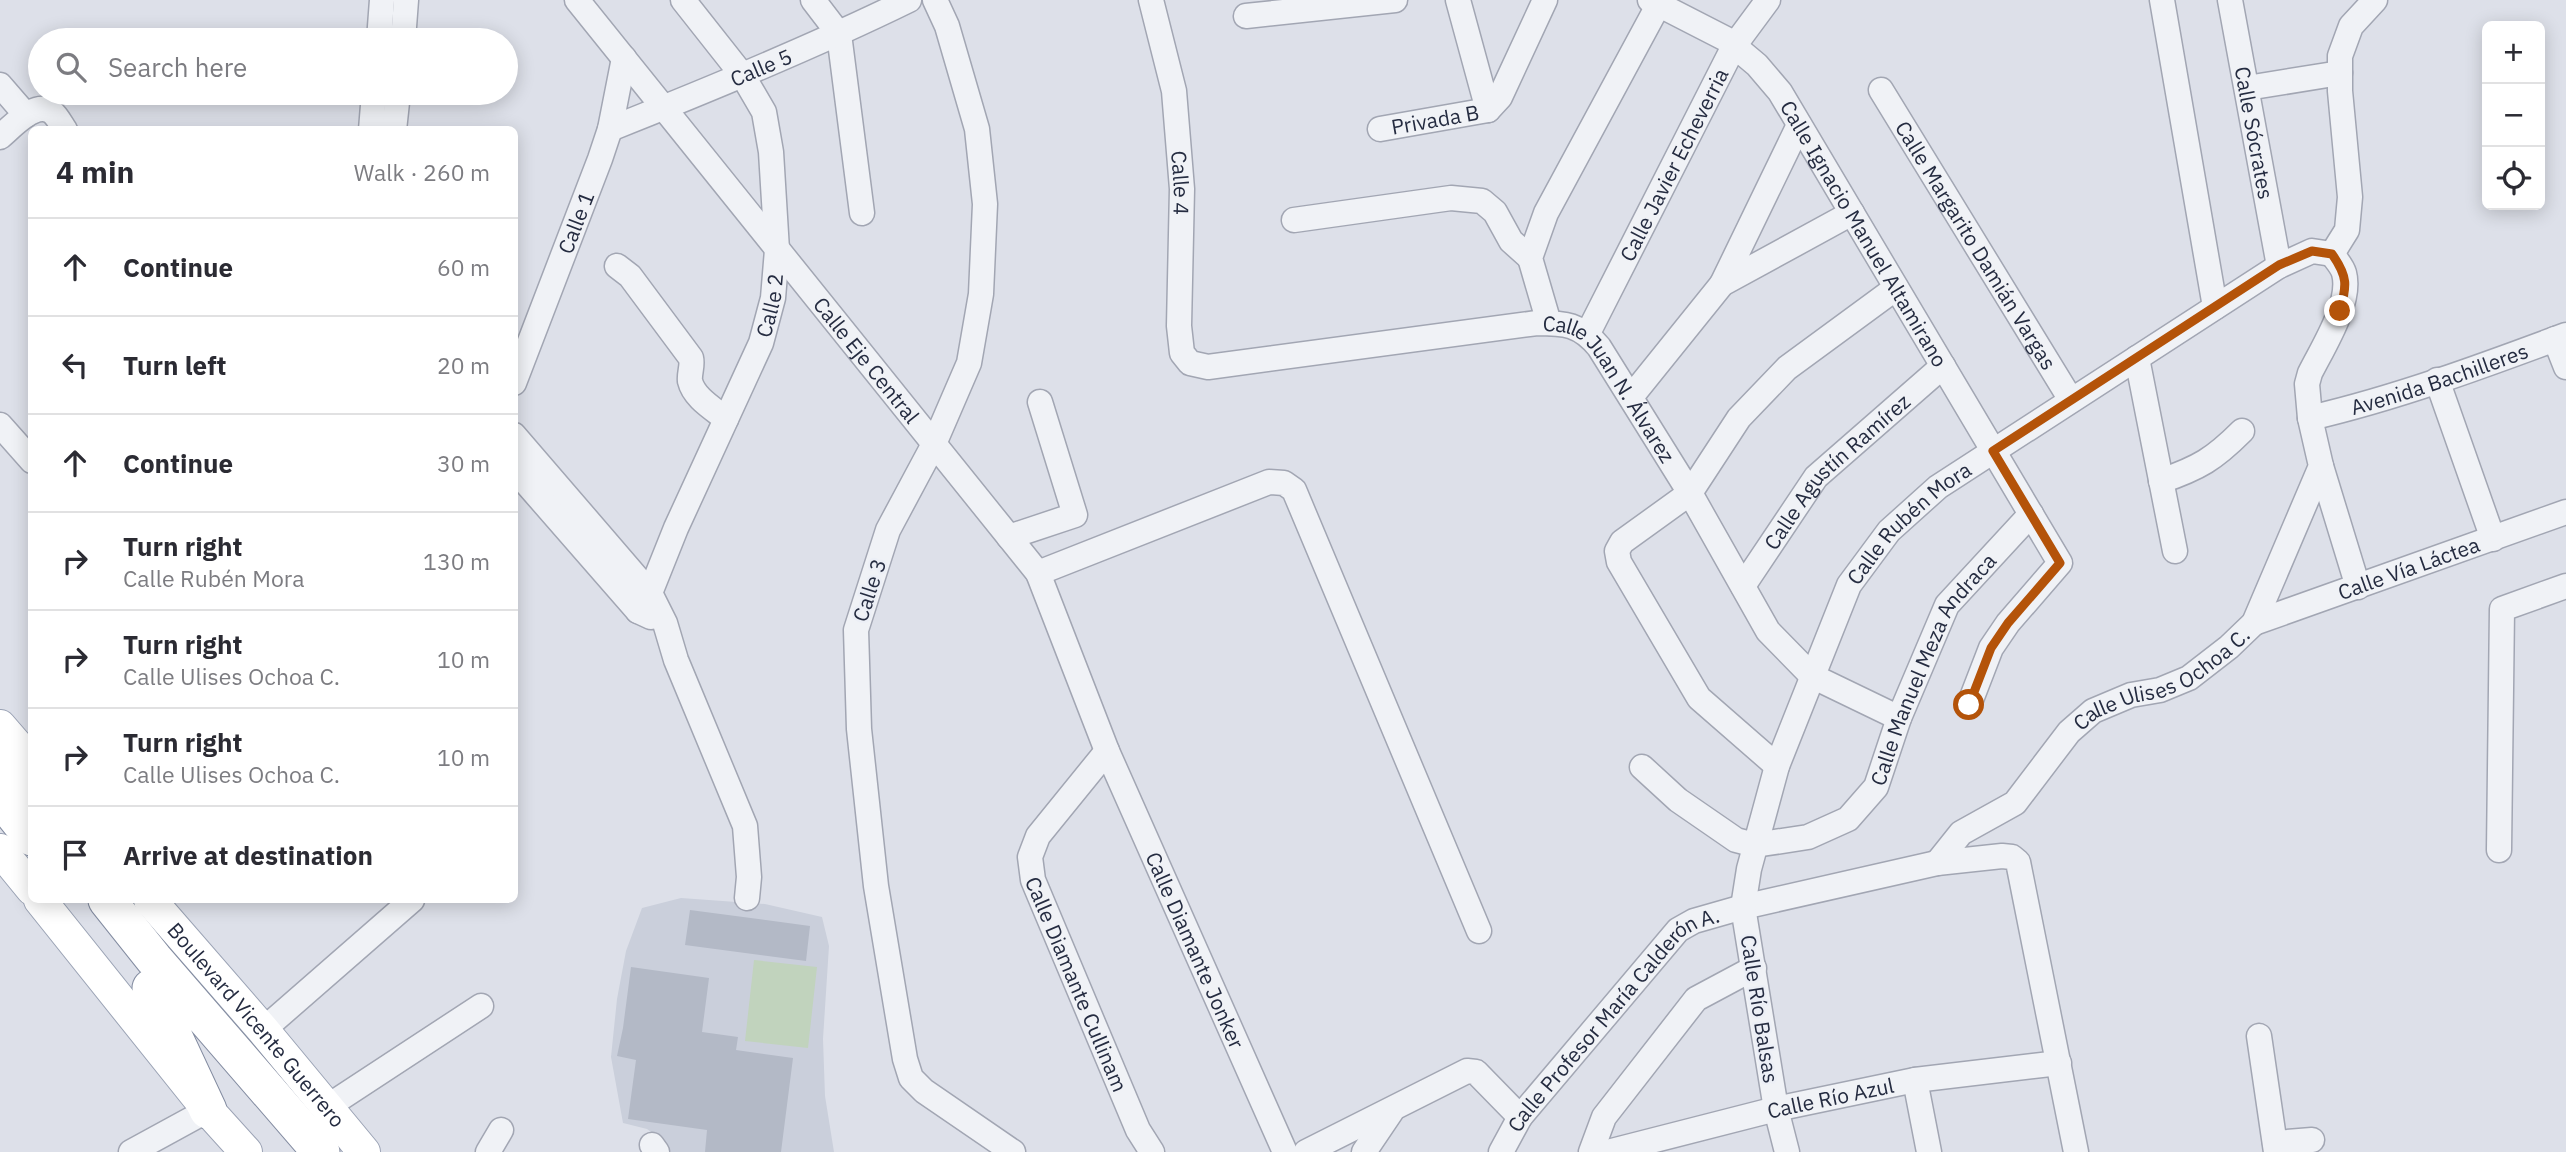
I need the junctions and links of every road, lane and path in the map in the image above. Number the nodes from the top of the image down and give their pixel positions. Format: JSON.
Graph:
{"nodes":[{"id":1,"x":382,"y":0,"type":"edge"},
{"id":2,"x":406,"y":0,"type":"edge"},
{"id":3,"x":577,"y":0,"type":"edge"},
{"id":4,"x":683,"y":0,"type":"edge"},
{"id":5,"x":813,"y":0,"type":"edge"},
{"id":6,"x":909,"y":0,"type":"edge"},
{"id":7,"x":935,"y":0,"type":"edge"},
{"id":8,"x":1151,"y":0,"type":"edge"},
{"id":9,"x":1395,"y":0,"type":"edge"},
{"id":10,"x":1458,"y":0,"type":"edge"},
{"id":11,"x":1545,"y":0,"type":"edge"},
{"id":12,"x":1768,"y":0,"type":"edge"},
{"id":13,"x":2162,"y":0,"type":"edge"},
{"id":14,"x":2230,"y":0,"type":"edge"},
{"id":15,"x":2375,"y":0,"type":"edge"},
{"id":16,"x":1656,"y":1,"type":"edge"},
{"id":17,"x":1246,"y":16,"type":"dead end"},
{"id":18,"x":380,"y":28,"type":"edge"},
{"id":19,"x":403,"y":28,"type":"edge"},
{"id":20,"x":839,"y":34,"type":"junction"},
{"id":21,"x":1734,"y":46,"type":"junction"},
{"id":22,"x":625,"y":58,"type":"junction"},
{"id":23,"x":2340,"y":73,"type":"junction"},
{"id":24,"x":743,"y":76,"type":"junction"},
{"id":25,"x":0,"y":85,"type":"edge"},
{"id":26,"x":2247,"y":88,"type":"junction"},
{"id":27,"x":1881,"y":90,"type":"dead end"},
{"id":28,"x":373,"y":105,"type":"edge"},
{"id":29,"x":397,"y":105,"type":"edge"},
{"id":30,"x":663,"y":108,"type":"junction"},
{"id":31,"x":1489,"y":110,"type":"junction"},
{"id":32,"x":26,"y":115,"type":"junction"},
{"id":33,"x":1800,"y":125,"type":"junction"},
{"id":34,"x":62,"y":126,"type":"edge"},
{"id":35,"x":371,"y":126,"type":"edge"},
{"id":36,"x":394,"y":126,"type":"edge"},
{"id":37,"x":610,"y":129,"type":"junction"},
{"id":38,"x":1380,"y":129,"type":"dead end"},
{"id":39,"x":0,"y":137,"type":"edge"},
{"id":40,"x":862,"y":213,"type":"dead end"},
{"id":41,"x":1852,"y":213,"type":"junction"},
{"id":42,"x":1294,"y":220,"type":"dead end"},
{"id":43,"x":777,"y":250,"type":"junction"},
{"id":44,"x":2332,"y":254,"type":"junction"},
{"id":45,"x":1530,"y":258,"type":"junction"},
{"id":46,"x":617,"y":265,"type":"dead end"},
{"id":47,"x":2279,"y":265,"type":"junction"},
{"id":48,"x":1722,"y":284,"type":"junction"},
{"id":49,"x":1896,"y":288,"type":"junction"},
{"id":50,"x":2215,"y":307,"type":"junction"},
{"id":51,"x":1549,"y":323,"type":"junction"},
{"id":52,"x":1588,"y":333,"type":"junction"},
{"id":53,"x":2561,"y":337,"type":"edge"},
{"id":54,"x":2137,"y":358,"type":"junction"},
{"id":55,"x":1190,"y":363,"type":"joint"},
{"id":56,"x":1942,"y":366,"type":"junction"},
{"id":57,"x":2566,"y":367,"type":"edge"},
{"id":58,"x":518,"y":372,"type":"edge"},
{"id":59,"x":2437,"y":380,"type":"junction"},
{"id":60,"x":1631,"y":397,"type":"junction"},
{"id":61,"x":2071,"y":400,"type":"junction"},
{"id":62,"x":1040,"y":402,"type":"dead end"},
{"id":63,"x":2310,"y":418,"type":"junction"},
{"id":64,"x":726,"y":419,"type":"junction"},
{"id":65,"x":0,"y":425,"type":"edge"},
{"id":66,"x":2242,"y":431,"type":"dead end"},
{"id":67,"x":518,"y":440,"type":"edge"},
{"id":68,"x":934,"y":444,"type":"junction"},
{"id":69,"x":1993,"y":451,"type":"junction"},
{"id":70,"x":28,"y":456,"type":"edge"},
{"id":71,"x":2321,"y":466,"type":"junction"},
{"id":72,"x":518,"y":473,"type":"edge"},
{"id":73,"x":2161,"y":481,"type":"junction"},
{"id":74,"x":1690,"y":493,"type":"junction"},
{"id":75,"x":2566,"y":512,"type":"edge"},
{"id":76,"x":2031,"y":514,"type":"junction"},
{"id":77,"x":1009,"y":537,"type":"junction"},
{"id":78,"x":2493,"y":538,"type":"junction"},
{"id":79,"x":2175,"y":551,"type":"dead end"},
{"id":80,"x":1038,"y":573,"type":"junction"},
{"id":81,"x":1743,"y":586,"type":"junction"},
{"id":82,"x":2566,"y":586,"type":"edge"},
{"id":83,"x":2358,"y":587,"type":"junction"},
{"id":84,"x":644,"y":602,"type":"junction"},
{"id":85,"x":2253,"y":624,"type":"junction"},
{"id":86,"x":1812,"y":676,"type":"junction"},
{"id":87,"x":1969,"y":705,"type":"dead end"},
{"id":88,"x":1899,"y":718,"type":"junction"},
{"id":89,"x":0,"y":726,"type":"edge"},
{"id":90,"x":1107,"y":751,"type":"junction"},
{"id":91,"x":28,"y":758,"type":"edge"},
{"id":92,"x":0,"y":765,"type":"edge"},
{"id":93,"x":1777,"y":766,"type":"junction"},
{"id":94,"x":1642,"y":767,"type":"dead end"},
{"id":95,"x":0,"y":797,"type":"edge"},
{"id":96,"x":28,"y":799,"type":"edge"},
{"id":97,"x":28,"y":831,"type":"edge"},
{"id":98,"x":1755,"y":845,"type":"junction"},
{"id":99,"x":0,"y":850,"type":"edge"},
{"id":100,"x":2499,"y":850,"type":"dead end"},
{"id":101,"x":1937,"y":863,"type":"junction"},
{"id":102,"x":28,"y":884,"type":"edge"},
{"id":103,"x":747,"y":898,"type":"dead end"},
{"id":104,"x":42,"y":903,"type":"edge"},
{"id":105,"x":84,"y":903,"type":"edge"},
{"id":106,"x":109,"y":903,"type":"edge"},
{"id":107,"x":122,"y":903,"type":"edge"},
{"id":108,"x":153,"y":903,"type":"edge"},
{"id":109,"x":409,"y":903,"type":"edge"},
{"id":110,"x":1743,"y":907,"type":"junction"},
{"id":111,"x":1479,"y":931,"type":"dead end"},
{"id":112,"x":1754,"y":968,"type":"junction"},
{"id":113,"x":152,"y":974,"type":"junction"},
{"id":114,"x":481,"y":1006,"type":"dead end"},
{"id":115,"x":263,"y":1030,"type":"junction"},
{"id":116,"x":2259,"y":1036,"type":"dead end"},
{"id":117,"x":2059,"y":1063,"type":"junction"},
{"id":118,"x":1915,"y":1080,"type":"junction"},
{"id":119,"x":327,"y":1107,"type":"junction"},
{"id":120,"x":1776,"y":1109,"type":"junction"},
{"id":121,"x":208,"y":1110,"type":"junction"},
{"id":122,"x":1391,"y":1111,"type":"junction"},
{"id":123,"x":1520,"y":1118,"type":"junction"},
{"id":124,"x":501,"y":1130,"type":"dead end"},
{"id":125,"x":2312,"y":1140,"type":"dead end"},
{"id":126,"x":2276,"y":1148,"type":"edge"},
{"id":127,"x":131,"y":1152,"type":"edge"},
{"id":128,"x":246,"y":1152,"type":"edge"},
{"id":129,"x":292,"y":1152,"type":"edge"},
{"id":130,"x":321,"y":1152,"type":"edge"},
{"id":131,"x":364,"y":1152,"type":"edge"},
{"id":132,"x":488,"y":1152,"type":"edge"},
{"id":133,"x":1013,"y":1152,"type":"edge"},
{"id":134,"x":1152,"y":1152,"type":"edge"},
{"id":135,"x":1285,"y":1152,"type":"edge"},
{"id":136,"x":1306,"y":1152,"type":"edge"},
{"id":137,"x":1364,"y":1152,"type":"edge"},
{"id":138,"x":1500,"y":1152,"type":"edge"},
{"id":139,"x":1591,"y":1152,"type":"edge"},
{"id":140,"x":1608,"y":1152,"type":"edge"},
{"id":141,"x":1787,"y":1152,"type":"edge"},
{"id":142,"x":1929,"y":1152,"type":"edge"},
{"id":143,"x":2076,"y":1152,"type":"edge"}],
"edges":[{"from":1,"to":18,"type":"street"},
{"from":2,"to":19,"type":"street"},
{"from":3,"to":22,"type":"street","name":"Calle Eje Central"},
{"from":4,"to":24,"type":"street","name":"Calle 2"},
{"from":5,"to":20,"type":"street"},
{"from":6,"to":20,"type":"street","name":"Calle 5"},
{"from":7,"to":68,"type":"street","name":"Calle 3"},
{"from":8,"to":55,"type":"street","name":"Calle 4"},
{"from":9,"to":17,"type":"street"},
{"from":10,"to":31,"type":"street","name":"Privada B"},
{"from":11,"to":31,"type":"street","name":"Privada B"},
{"from":12,"to":21,"type":"street","name":"Calle Javier Echeverria"},
{"from":13,"to":50,"type":"street"},
{"from":14,"to":26,"type":"street","name":"Calle Sócrates"},
{"from":15,"to":23,"type":"street"},
{"from":16,"to":21,"type":"street","name":"Calle Ignacio Manuel Altamirano"},
{"from":16,"to":45,"type":"street"},
{"from":20,"to":24,"type":"street","name":"Calle 5"},
{"from":20,"to":40,"type":"street"},
{"from":21,"to":33,"type":"street","name":"Calle Ignacio Manuel Altamirano"},
{"from":21,"to":52,"type":"street","name":"Calle Javier Echeverria"},
{"from":22,"to":30,"type":"street","name":"Calle Eje Central"},
{"from":22,"to":37,"type":"street","name":"Calle 1"},
{"from":23,"to":26,"type":"street"},
{"from":23,"to":44,"type":"street"},
{"from":24,"to":30,"type":"street","name":"Calle 5"},
{"from":24,"to":43,"type":"street","name":"Calle 2"},
{"from":25,"to":32,"type":"street"},
{"from":26,"to":47,"type":"street","name":"Calle Sócrates"},
{"from":27,"to":61,"type":"street","name":"Calle Margarito Damián Vargas"},
{"from":28,"to":35,"type":"street"},
{"from":29,"to":36,"type":"street"},
{"from":30,"to":37,"type":"street","name":"Calle 5"},
{"from":30,"to":43,"type":"street","name":"Calle Eje Central"},
{"from":31,"to":38,"type":"street","name":"Privada B"},
{"from":32,"to":34,"type":"street"},
{"from":32,"to":39,"type":"street"},
{"from":33,"to":41,"type":"street","name":"Calle Ignacio Manuel Altamirano"},
{"from":33,"to":48,"type":"street"},
{"from":37,"to":58,"type":"street","name":"Calle 1"},
{"from":41,"to":48,"type":"street"},
{"from":41,"to":49,"type":"street","name":"Calle Ignacio Manuel Altamirano"},
{"from":42,"to":45,"type":"street"},
{"from":43,"to":64,"type":"street","name":"Calle 2"},
{"from":43,"to":68,"type":"street","name":"Calle Eje Central"},
{"from":44,"to":47,"type":"street","name":"Calle Rubén Mora"},
{"from":44,"to":63,"type":"street"},
{"from":45,"to":51,"type":"street"},
{"from":46,"to":64,"type":"street"},
{"from":47,"to":50,"type":"street","name":"Calle Rubén Mora"},
{"from":48,"to":60,"type":"street"},
{"from":49,"to":56,"type":"street","name":"Calle Ignacio Manuel Altamirano"},
{"from":49,"to":74,"type":"street"},
{"from":50,"to":54,"type":"street","name":"Calle Rubén Mora"},
{"from":51,"to":52,"type":"street","name":"Calle Juan N. Álvarez"},
{"from":51,"to":55,"type":"street","name":"Calle Juan N. Álvarez"},
{"from":52,"to":60,"type":"street","name":"Calle Juan N. Álvarez"},
{"from":53,"to":57,"type":"street"},
{"from":53,"to":59,"type":"street","name":"Avenida Bachilleres"},
{"from":54,"to":61,"type":"street","name":"Calle Rubén Mora"},
{"from":54,"to":73,"type":"street"},
{"from":56,"to":69,"type":"street","name":"Calle Ignacio Manuel Altamirano"},
{"from":56,"to":81,"type":"street","name":"Calle Agustín Ramírez"},
{"from":59,"to":63,"type":"street","name":"Avenida Bachilleres"},
{"from":59,"to":78,"type":"street"},
{"from":60,"to":74,"type":"street","name":"Calle Juan N. Álvarez"},
{"from":61,"to":69,"type":"street","name":"Calle Rubén Mora"},
{"from":62,"to":77,"type":"street"},
{"from":63,"to":71,"type":"street"},
{"from":64,"to":84,"type":"street","name":"Calle 2"},
{"from":65,"to":70,"type":"street"},
{"from":66,"to":73,"type":"street"},
{"from":67,"to":84,"type":"street"},
{"from":68,"to":77,"type":"street","name":"Calle Eje Central"},
{"from":68,"to":133,"type":"street","name":"Calle 3"},
{"from":69,"to":76,"type":"street","name":"Calle Ignacio Manuel Altamirano"},
{"from":69,"to":86,"type":"street","name":"Calle Rubén Mora"},
{"from":71,"to":83,"type":"street"},
{"from":71,"to":85,"type":"street","name":"Calle Ulises Ochoa C."},
{"from":72,"to":84,"type":"street"},
{"from":73,"to":79,"type":"street"},
{"from":74,"to":81,"type":"street","name":"Calle Juan N. Álvarez"},
{"from":74,"to":93,"type":"street"},
{"from":75,"to":78,"type":"street","name":"Calle Vía Láctea"},
{"from":76,"to":87,"type":"street","name":"Calle Ignacio Manuel Altamirano"},
{"from":76,"to":88,"type":"street","name":"Calle Manuel Meza Andraca"},
{"from":77,"to":80,"type":"street","name":"Calle Eje Central"},
{"from":78,"to":83,"type":"street","name":"Calle Vía Láctea"},
{"from":80,"to":90,"type":"street","name":"Calle Eje Central"},
{"from":80,"to":111,"type":"street"},
{"from":81,"to":86,"type":"street","name":"Calle Juan N. Álvarez"},
{"from":82,"to":100,"type":"street"},
{"from":83,"to":85,"type":"street","name":"Calle Vía Láctea"},
{"from":84,"to":103,"type":"street"},
{"from":85,"to":101,"type":"street","name":"Calle Ulises Ochoa C."},
{"from":86,"to":88,"type":"street","name":"Calle Juan N. Álvarez"},
{"from":86,"to":93,"type":"street","name":"Calle Rubén Mora"},
{"from":88,"to":98,"type":"street","name":"Calle Manuel Meza Andraca"},
{"from":89,"to":91,"type":"main road"},
{"from":90,"to":134,"type":"street","name":"Calle Diamante Cullinam"},
{"from":90,"to":135,"type":"street","name":"Calle Diamante Jonker"},
{"from":92,"to":96,"type":"highway"},
{"from":93,"to":98,"type":"street","name":"Calle Rubén Mora"},
{"from":94,"to":98,"type":"street"},
{"from":95,"to":97,"type":"highway"},
{"from":98,"to":110,"type":"street","name":"Calle Rubén Mora"},
{"from":99,"to":102,"type":"main road"},
{"from":101,"to":110,"type":"street","name":"Calle Profesor María Calderón A."},
{"from":101,"to":117,"type":"street","name":"Calle Profesor María Calderón A."},
{"from":104,"to":121,"type":"main road"},
{"from":105,"to":113,"type":"highway","name":"Boulevard Vicente Guerrero"},
{"from":106,"to":113,"type":"highway","name":"Boulevard Vicente Guerrero"},
{"from":107,"to":113,"type":"highway"},
{"from":108,"to":115,"type":"main road","name":"Boulevard Vicente Guerrero"},
{"from":109,"to":115,"type":"street"},
{"from":110,"to":112,"type":"street","name":"Calle Río Balsas"},
{"from":110,"to":123,"type":"street","name":"Calle Profesor María Calderón A."},
{"from":112,"to":120,"type":"street","name":"Calle Río Balsas"},
{"from":112,"to":139,"type":"street"},
{"from":113,"to":121,"type":"highway"},
{"from":113,"to":129,"type":"highway","name":"Boulevard Vicente Guerrero"},
{"from":113,"to":130,"type":"highway","name":"Boulevard Vicente Guerrero"},
{"from":114,"to":119,"type":"street"},
{"from":115,"to":119,"type":"main road","name":"Boulevard Vicente Guerrero"},
{"from":116,"to":126,"type":"street"},
{"from":117,"to":118,"type":"street","name":"Calle Río Azul"},
{"from":117,"to":143,"type":"street"},
{"from":118,"to":120,"type":"street","name":"Calle Río Azul"},
{"from":118,"to":142,"type":"street"},
{"from":119,"to":131,"type":"main road","name":"Boulevard Vicente Guerrero"},
{"from":120,"to":140,"type":"street","name":"Calle Río Azul"},
{"from":120,"to":141,"type":"street","name":"Calle Río Balsas"},
{"from":121,"to":127,"type":"street"},
{"from":121,"to":128,"type":"main road"},
{"from":122,"to":123,"type":"street"},
{"from":122,"to":136,"type":"street"},
{"from":122,"to":137,"type":"street"},
{"from":123,"to":138,"type":"street","name":"Calle Profesor María Calderón A."},
{"from":124,"to":132,"type":"street"},
{"from":125,"to":126,"type":"street"}]}
